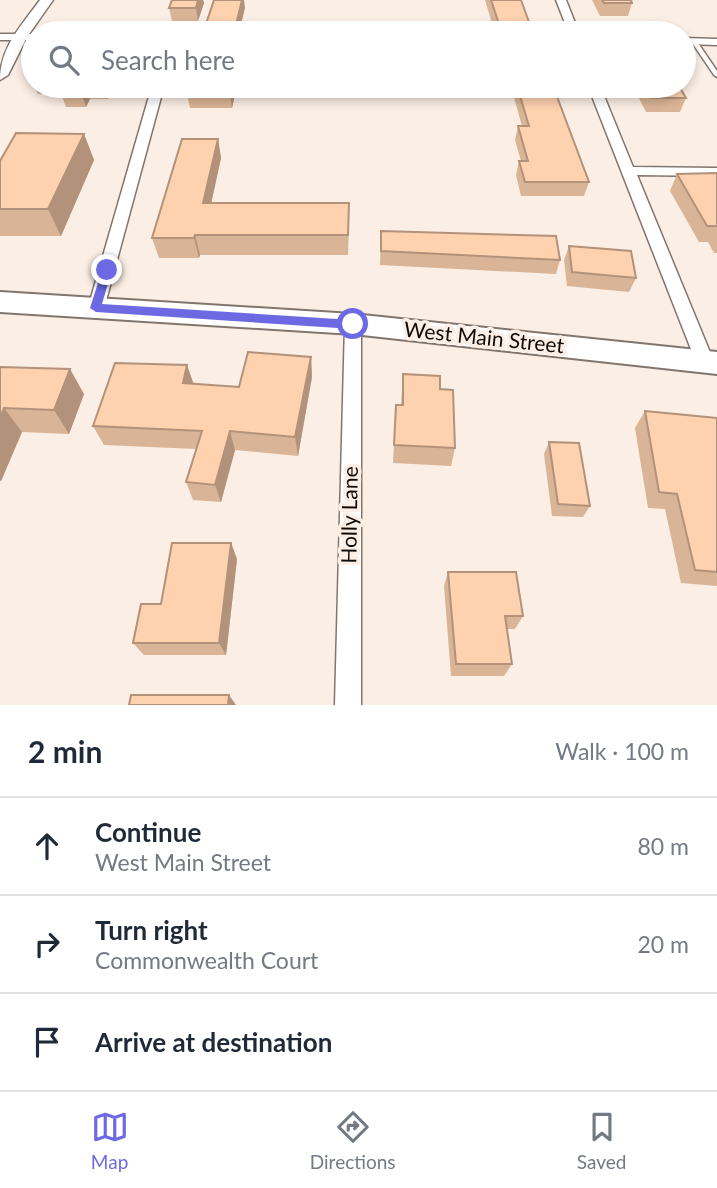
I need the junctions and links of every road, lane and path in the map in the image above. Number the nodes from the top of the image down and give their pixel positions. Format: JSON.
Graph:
{"nodes":[{"id":1,"x":47,"y":0,"type":"edge"},
{"id":2,"x":561,"y":0,"type":"edge"},
{"id":3,"x":36,"y":21,"type":"edge"},
{"id":4,"x":569,"y":21,"type":"edge"},
{"id":5,"x":0,"y":37,"type":"edge"},
{"id":6,"x":21,"y":37,"type":"edge"},
{"id":7,"x":696,"y":41,"type":"edge"},
{"id":8,"x":717,"y":42,"type":"edge"},
{"id":9,"x":21,"y":45,"type":"edge"},
{"id":10,"x":696,"y":50,"type":"edge"},
{"id":11,"x":0,"y":75,"type":"edge"},
{"id":12,"x":717,"y":75,"type":"edge"},
{"id":13,"x":155,"y":98,"type":"edge"},
{"id":14,"x":599,"y":98,"type":"edge"},
{"id":15,"x":627,"y":171,"type":"junction"},
{"id":16,"x":717,"y":172,"type":"edge"},
{"id":17,"x":0,"y":302,"type":"edge"},
{"id":18,"x":96,"y":308,"type":"junction"},
{"id":19,"x":353,"y":324,"type":"junction"},
{"id":20,"x":711,"y":363,"type":"edge"},
{"id":21,"x":348,"y":705,"type":"edge"}],
"edges":[{"from":1,"to":3,"type":"street"},
{"from":2,"to":4,"type":"street"},
{"from":5,"to":6,"type":"street"},
{"from":7,"to":8,"type":"street"},
{"from":9,"to":11,"type":"street"},
{"from":10,"to":12,"type":"lane"},
{"from":13,"to":18,"type":"street"},
{"from":14,"to":15,"type":"street"},
{"from":15,"to":16,"type":"street"},
{"from":15,"to":20,"type":"street"},
{"from":17,"to":18,"type":"main road","name":"West Main Street"},
{"from":18,"to":19,"type":"main road","name":"West Main Street"},
{"from":19,"to":20,"type":"main road","name":"West Main Street"},
{"from":19,"to":21,"type":"street","name":"Holly Lane"}]}
